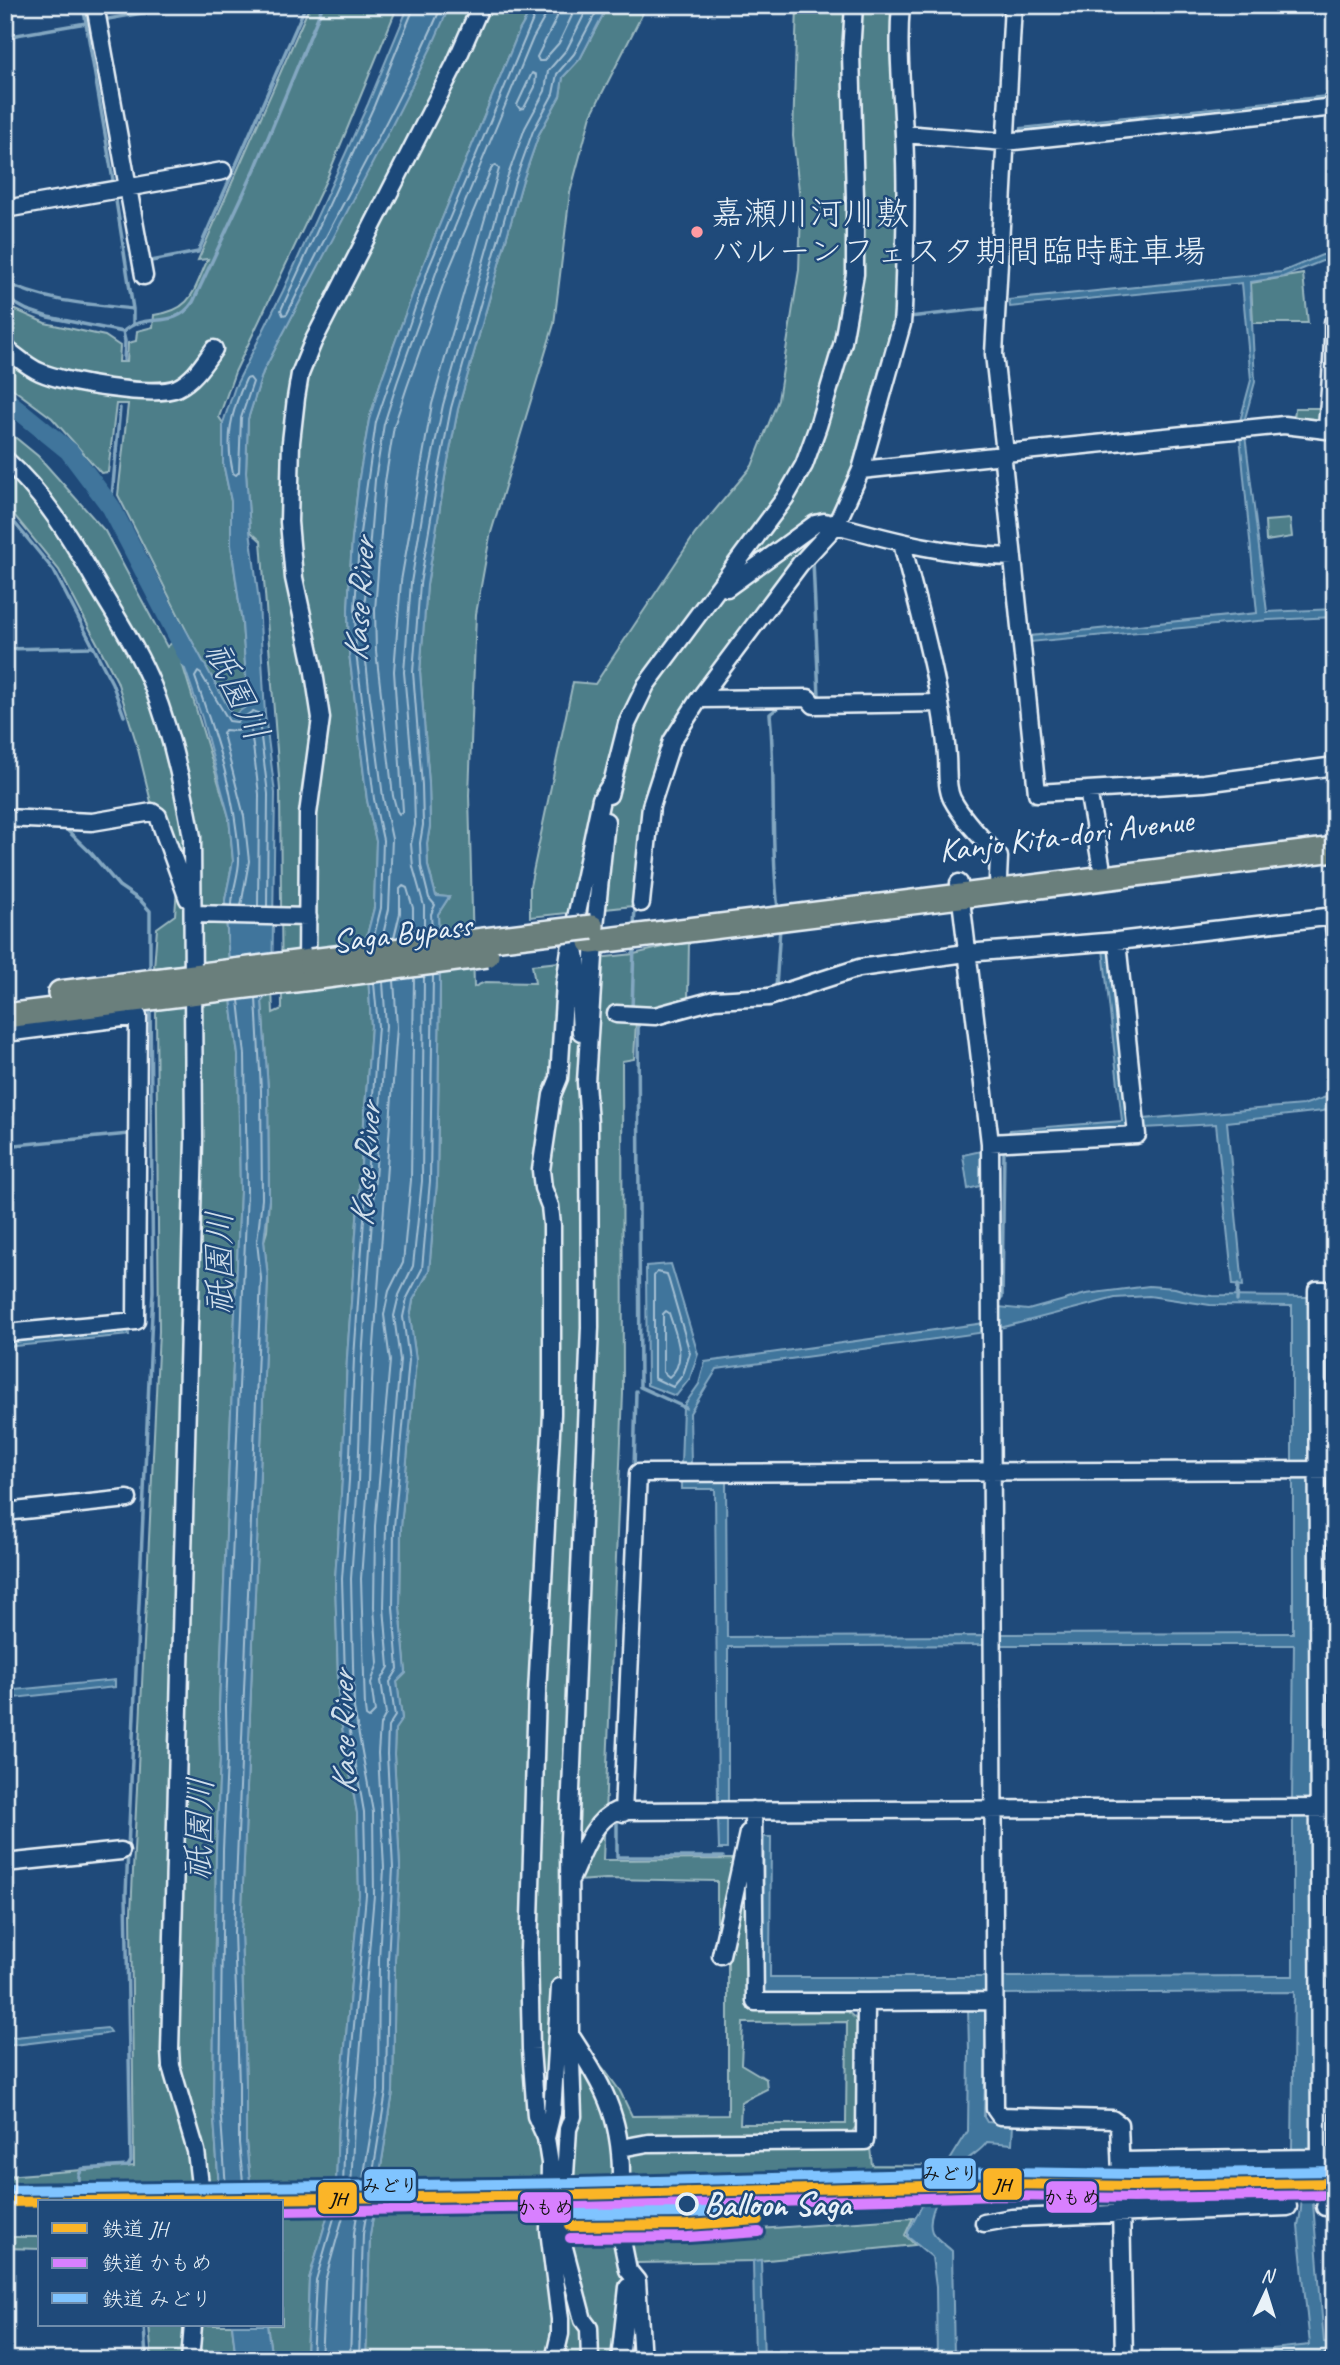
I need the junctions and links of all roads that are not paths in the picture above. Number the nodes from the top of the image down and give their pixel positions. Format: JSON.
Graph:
{"nodes":[{"id":1,"x":95,"y":5,"type":"edge"},
{"id":2,"x":481,"y":5,"type":"edge"},
{"id":3,"x":854,"y":5,"type":"edge"},
{"id":4,"x":901,"y":5,"type":"edge"},
{"id":5,"x":1013,"y":5,"type":"edge"},
{"id":6,"x":1335,"y":107,"type":"edge"},
{"id":7,"x":904,"y":134,"type":"junction"},
{"id":8,"x":999,"y":142,"type":"junction"},
{"id":9,"x":223,"y":171,"type":"dead end"},
{"id":10,"x":127,"y":187,"type":"junction"},
{"id":11,"x":5,"y":209,"type":"edge"},
{"id":12,"x":144,"y":276,"type":"dead end"},
{"id":13,"x":1333,"y":322,"type":"dead end"},
{"id":14,"x":5,"y":348,"type":"edge"},
{"id":15,"x":214,"y":349,"type":"dead end"},
{"id":16,"x":1331,"y":430,"type":"edge"},
{"id":17,"x":1005,"y":453,"type":"junction"},
{"id":18,"x":5,"y":459,"type":"edge"},
{"id":19,"x":861,"y":470,"type":"junction"},
{"id":20,"x":830,"y":523,"type":"junction"},
{"id":21,"x":902,"y":543,"type":"junction"},
{"id":22,"x":1008,"y":557,"type":"junction"},
{"id":23,"x":715,"y":593,"type":"junction"},
{"id":24,"x":699,"y":699,"type":"junction"},
{"id":25,"x":940,"y":703,"type":"junction"},
{"id":26,"x":1335,"y":766,"type":"edge"},
{"id":27,"x":610,"y":785,"type":"junction"},
{"id":28,"x":1089,"y":796,"type":"junction"},
{"id":29,"x":5,"y":818,"type":"edge"},
{"id":30,"x":1335,"y":834,"type":"edge"},
{"id":31,"x":1335,"y":849,"type":"edge"},
{"id":32,"x":1101,"y":864,"type":"junction"},
{"id":33,"x":998,"y":878,"type":"junction"},
{"id":34,"x":959,"y":890,"type":"junction"},
{"id":35,"x":640,"y":903,"type":"dead end"},
{"id":36,"x":805,"y":907,"type":"joint"},
{"id":37,"x":193,"y":914,"type":"junction"},
{"id":38,"x":1334,"y":916,"type":"edge"},
{"id":39,"x":308,"y":917,"type":"junction"},
{"id":40,"x":592,"y":934,"type":"junction"},
{"id":41,"x":1335,"y":937,"type":"edge"},
{"id":42,"x":1112,"y":941,"type":"junction"},
{"id":43,"x":966,"y":953,"type":"junction"},
{"id":44,"x":307,"y":970,"type":"junction"},
{"id":45,"x":192,"y":984,"type":"junction"},
{"id":46,"x":5,"y":1000,"type":"edge"},
{"id":47,"x":5,"y":1016,"type":"edge"},
{"id":48,"x":631,"y":1016,"type":"dead end"},
{"id":49,"x":5,"y":1032,"type":"edge"},
{"id":50,"x":586,"y":1082,"type":"junction"},
{"id":51,"x":990,"y":1143,"type":"junction"},
{"id":52,"x":1335,"y":1290,"type":"edge"},
{"id":53,"x":5,"y":1333,"type":"edge"},
{"id":54,"x":1307,"y":1470,"type":"junction"},
{"id":55,"x":1335,"y":1470,"type":"edge"},
{"id":56,"x":992,"y":1473,"type":"junction"},
{"id":57,"x":128,"y":1499,"type":"dead end"},
{"id":58,"x":5,"y":1512,"type":"edge"},
{"id":59,"x":1327,"y":1808,"type":"edge"},
{"id":60,"x":753,"y":1810,"type":"junction"},
{"id":61,"x":994,"y":1811,"type":"junction"},
{"id":62,"x":622,"y":1813,"type":"junction"},
{"id":63,"x":121,"y":1850,"type":"dead end"},
{"id":64,"x":5,"y":1863,"type":"edge"},
{"id":65,"x":569,"y":1883,"type":"junction"},
{"id":66,"x":721,"y":1955,"type":"dead end"},
{"id":67,"x":569,"y":1969,"type":"junction"},
{"id":68,"x":987,"y":1994,"type":"junction"},
{"id":69,"x":866,"y":2002,"type":"junction"},
{"id":70,"x":570,"y":2034,"type":"junction"},
{"id":71,"x":546,"y":2138,"type":"junction"},
{"id":72,"x":621,"y":2148,"type":"junction"},
{"id":73,"x":1316,"y":2158,"type":"edge"},
{"id":74,"x":621,"y":2174,"type":"tunnel mouth"},
{"id":75,"x":202,"y":2200,"type":"edge"},
{"id":76,"x":1288,"y":2207,"type":"dead end"},
{"id":77,"x":1121,"y":2208,"type":"junction"},
{"id":78,"x":984,"y":2223,"type":"dead end"},
{"id":79,"x":622,"y":2240,"type":"tunnel mouth"},
{"id":80,"x":628,"y":2270,"type":"junction"},
{"id":81,"x":193,"y":2326,"type":"edge"},
{"id":82,"x":1124,"y":2357,"type":"edge"},
{"id":83,"x":190,"y":2360,"type":"edge"},
{"id":84,"x":554,"y":2360,"type":"edge"},
{"id":85,"x":590,"y":2360,"type":"edge"},
{"id":86,"x":620,"y":2360,"type":"edge"},
{"id":87,"x":642,"y":2360,"type":"edge"}],
"edges":[{"from":1,"to":10,"type":"street"},
{"from":2,"to":39,"type":"street"},
{"from":3,"to":23,"type":"street"},
{"from":4,"to":7,"type":"street"},
{"from":5,"to":8,"type":"street"},
{"from":6,"to":8,"type":"street"},
{"from":7,"to":8,"type":"street"},
{"from":7,"to":19,"type":"street"},
{"from":8,"to":17,"type":"street"},
{"from":9,"to":10,"type":"street"},
{"from":10,"to":11,"type":"street"},
{"from":10,"to":12,"type":"street"},
{"from":13,"to":16,"type":"street"},
{"from":14,"to":15,"type":"street"},
{"from":16,"to":17,"type":"street"},
{"from":17,"to":19,"type":"street"},
{"from":17,"to":22,"type":"street"},
{"from":18,"to":37,"type":"street"},
{"from":19,"to":20,"type":"street"},
{"from":20,"to":21,"type":"street"},
{"from":20,"to":23,"type":"street"},
{"from":20,"to":24,"type":"street"},
{"from":21,"to":22,"type":"street"},
{"from":21,"to":25,"type":"street"},
{"from":22,"to":28,"type":"street"},
{"from":23,"to":27,"type":"street"},
{"from":24,"to":25,"type":"street"},
{"from":24,"to":35,"type":"street"},
{"from":25,"to":33,"type":"street"},
{"from":26,"to":28,"type":"street"},
{"from":27,"to":40,"type":"street"},
{"from":27,"to":40,"type":"street"},
{"from":28,"to":32,"type":"street"},
{"from":29,"to":37,"type":"street"},
{"from":30,"to":32,"type":"highway","name":"Kanjo Kita-dori Avenue"},
{"from":31,"to":34,"type":"highway","name":"Kanjo Kita-dori Avenue"},
{"from":32,"to":33,"type":"highway","name":"Kanjo Kita-dori Avenue"},
{"from":33,"to":34,"type":"highway","name":"Kanjo Kita-dori Avenue"},
{"from":34,"to":36,"type":"highway","name":"Kanjo Kita-dori Avenue"},
{"from":34,"to":43,"type":"street"},
{"from":36,"to":40,"type":"highway","name":"Saga Bypass"},
{"from":37,"to":39,"type":"street"},
{"from":37,"to":45,"type":"street"},
{"from":38,"to":41,"type":"street"},
{"from":38,"to":42,"type":"street"},
{"from":39,"to":44,"type":"street"},
{"from":40,"to":44,"type":"highway","name":"Saga Bypass","bridge":true},
{"from":40,"to":50,"type":"street"},
{"from":40,"to":50,"type":"street"},
{"from":40,"to":71,"type":"street"},
{"from":42,"to":43,"type":"street"},
{"from":42,"to":51,"type":"street"},
{"from":43,"to":48,"type":"street"},
{"from":43,"to":51,"type":"street"},
{"from":44,"to":45,"type":"highway","name":"Saga Bypass"},
{"from":45,"to":46,"type":"highway","name":"Saga Bypass"},
{"from":45,"to":47,"type":"highway","name":"Saga Bypass"},
{"from":45,"to":75,"type":"street"},
{"from":49,"to":53,"type":"street"},
{"from":50,"to":65,"type":"street"},
{"from":51,"to":56,"type":"street"},
{"from":52,"to":54,"type":"street"},
{"from":54,"to":55,"type":"street"},
{"from":54,"to":56,"type":"street"},
{"from":54,"to":59,"type":"street"},
{"from":56,"to":61,"type":"street"},
{"from":56,"to":62,"type":"street"},
{"from":57,"to":58,"type":"street"},
{"from":59,"to":61,"type":"street"},
{"from":59,"to":73,"type":"street"},
{"from":60,"to":61,"type":"street"},
{"from":60,"to":62,"type":"street"},
{"from":60,"to":66,"type":"street"},
{"from":60,"to":69,"type":"street"},
{"from":61,"to":68,"type":"street"},
{"from":62,"to":65,"type":"street"},
{"from":63,"to":64,"type":"street"},
{"from":65,"to":67,"type":"street"},
{"from":67,"to":70,"type":"street"},
{"from":67,"to":71,"type":"street"},
{"from":68,"to":69,"type":"street"},
{"from":68,"to":73,"type":"street"},
{"from":69,"to":72,"type":"street"},
{"from":70,"to":72,"type":"street"},
{"from":70,"to":85,"type":"street"},
{"from":71,"to":84,"type":"street"},
{"from":72,"to":74,"type":"street"},
{"from":76,"to":77,"type":"street"},
{"from":77,"to":78,"type":"street"},
{"from":77,"to":82,"type":"street"},
{"from":79,"to":80,"type":"street"},
{"from":80,"to":86,"type":"street"},
{"from":80,"to":87,"type":"street"},
{"from":81,"to":83,"type":"street"}]}
